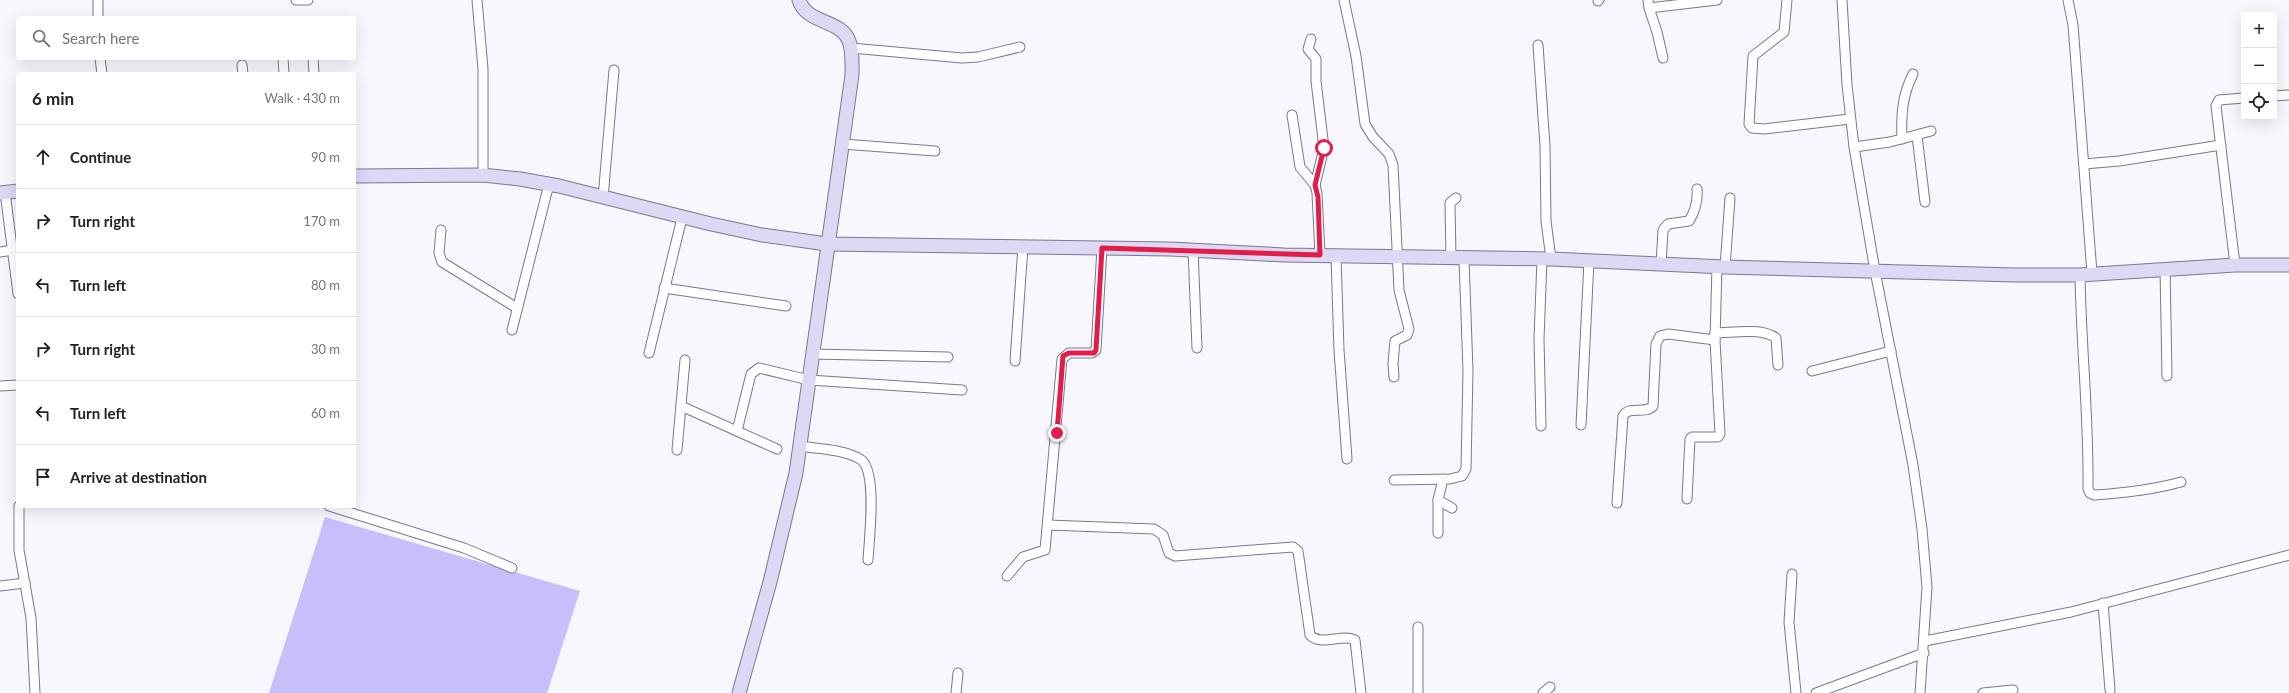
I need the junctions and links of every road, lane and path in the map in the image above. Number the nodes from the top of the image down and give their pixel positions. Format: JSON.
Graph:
{"nodes":[{"id":1,"x":98,"y":0,"type":"edge"},
{"id":2,"x":296,"y":0,"type":"edge"},
{"id":3,"x":308,"y":0,"type":"edge"},
{"id":4,"x":477,"y":0,"type":"edge"},
{"id":5,"x":799,"y":0,"type":"edge"},
{"id":6,"x":1344,"y":0,"type":"edge"},
{"id":7,"x":1717,"y":0,"type":"edge"},
{"id":8,"x":1787,"y":0,"type":"edge"},
{"id":9,"x":1842,"y":0,"type":"edge"},
{"id":10,"x":2068,"y":0,"type":"edge"},
{"id":11,"x":1648,"y":4,"type":"edge"},
{"id":12,"x":98,"y":16,"type":"edge"},
{"id":13,"x":1311,"y":39,"type":"dead end"},
{"id":14,"x":1538,"y":45,"type":"dead end"},
{"id":15,"x":1020,"y":47,"type":"dead end"},
{"id":16,"x":851,"y":48,"type":"junction"},
{"id":17,"x":1663,"y":58,"type":"dead end"},
{"id":18,"x":100,"y":60,"type":"edge"},
{"id":19,"x":283,"y":60,"type":"edge"},
{"id":20,"x":313,"y":60,"type":"edge"},
{"id":21,"x":614,"y":70,"type":"dead end"},
{"id":22,"x":102,"y":72,"type":"edge"},
{"id":23,"x":284,"y":72,"type":"edge"},
{"id":24,"x":314,"y":72,"type":"edge"},
{"id":25,"x":1913,"y":74,"type":"dead end"},
{"id":26,"x":2289,"y":95,"type":"edge"},
{"id":27,"x":2277,"y":96,"type":"edge"},
{"id":28,"x":2241,"y":98,"type":"edge"},
{"id":29,"x":1292,"y":115,"type":"dead end"},
{"id":30,"x":1850,"y":119,"type":"junction"},
{"id":31,"x":1931,"y":131,"type":"dead end"},
{"id":32,"x":1917,"y":136,"type":"junction"},
{"id":33,"x":1902,"y":139,"type":"junction"},
{"id":34,"x":843,"y":144,"type":"junction"},
{"id":35,"x":2221,"y":145,"type":"junction"},
{"id":36,"x":1854,"y":147,"type":"junction"},
{"id":37,"x":935,"y":151,"type":"dead end"},
{"id":38,"x":2084,"y":164,"type":"junction"},
{"id":39,"x":483,"y":175,"type":"junction"},
{"id":40,"x":356,"y":176,"type":"edge"},
{"id":41,"x":549,"y":184,"type":"junction"},
{"id":42,"x":1315,"y":185,"type":"junction"},
{"id":43,"x":1697,"y":189,"type":"dead end"},
{"id":44,"x":8,"y":192,"type":"edge"},
{"id":45,"x":603,"y":198,"type":"junction"},
{"id":46,"x":1456,"y":198,"type":"dead end"},
{"id":47,"x":1730,"y":198,"type":"dead end"},
{"id":48,"x":1925,"y":202,"type":"dead end"},
{"id":49,"x":682,"y":218,"type":"junction"},
{"id":50,"x":441,"y":230,"type":"dead end"},
{"id":51,"x":827,"y":244,"type":"junction"},
{"id":52,"x":1023,"y":246,"type":"junction"},
{"id":53,"x":1102,"y":248,"type":"junction"},
{"id":54,"x":13,"y":250,"type":"junction"},
{"id":55,"x":1193,"y":250,"type":"junction"},
{"id":56,"x":0,"y":252,"type":"edge"},
{"id":57,"x":1320,"y":255,"type":"junction"},
{"id":58,"x":1336,"y":256,"type":"junction"},
{"id":59,"x":1397,"y":258,"type":"junction"},
{"id":60,"x":1451,"y":258,"type":"junction"},
{"id":61,"x":1464,"y":259,"type":"junction"},
{"id":62,"x":1546,"y":259,"type":"junction"},
{"id":63,"x":1589,"y":261,"type":"junction"},
{"id":64,"x":1661,"y":264,"type":"junction"},
{"id":65,"x":2235,"y":265,"type":"junction"},
{"id":66,"x":2289,"y":265,"type":"edge"},
{"id":67,"x":1721,"y":267,"type":"junction"},
{"id":68,"x":2165,"y":268,"type":"junction"},
{"id":69,"x":1875,"y":271,"type":"junction"},
{"id":70,"x":2086,"y":274,"type":"junction"},
{"id":71,"x":16,"y":276,"type":"edge"},
{"id":72,"x":664,"y":288,"type":"junction"},
{"id":73,"x":786,"y":306,"type":"dead end"},
{"id":74,"x":518,"y":308,"type":"junction"},
{"id":75,"x":512,"y":330,"type":"dead end"},
{"id":76,"x":1715,"y":337,"type":"junction"},
{"id":77,"x":1197,"y":348,"type":"dead end"},
{"id":78,"x":1891,"y":351,"type":"junction"},
{"id":79,"x":648,"y":353,"type":"dead end"},
{"id":80,"x":813,"y":354,"type":"junction"},
{"id":81,"x":948,"y":357,"type":"dead end"},
{"id":82,"x":685,"y":360,"type":"dead end"},
{"id":83,"x":1015,"y":361,"type":"dead end"},
{"id":84,"x":1778,"y":365,"type":"dead end"},
{"id":85,"x":1812,"y":371,"type":"dead end"},
{"id":86,"x":2167,"y":376,"type":"dead end"},
{"id":87,"x":1394,"y":377,"type":"dead end"},
{"id":88,"x":809,"y":380,"type":"junction"},
{"id":89,"x":16,"y":385,"type":"edge"},
{"id":90,"x":0,"y":386,"type":"edge"},
{"id":91,"x":962,"y":390,"type":"dead end"},
{"id":92,"x":681,"y":406,"type":"junction"},
{"id":93,"x":1581,"y":425,"type":"dead end"},
{"id":94,"x":1541,"y":426,"type":"dead end"},
{"id":95,"x":736,"y":431,"type":"junction"},
{"id":96,"x":800,"y":446,"type":"junction"},
{"id":97,"x":777,"y":449,"type":"dead end"},
{"id":98,"x":677,"y":450,"type":"dead end"},
{"id":99,"x":1347,"y":459,"type":"dead end"},
{"id":100,"x":1443,"y":479,"type":"junction"},
{"id":101,"x":1394,"y":480,"type":"dead end"},
{"id":102,"x":2181,"y":482,"type":"dead end"},
{"id":103,"x":1687,"y":499,"type":"dead end"},
{"id":104,"x":1438,"y":500,"type":"junction"},
{"id":105,"x":1617,"y":503,"type":"dead end"},
{"id":106,"x":19,"y":508,"type":"edge"},
{"id":107,"x":335,"y":508,"type":"edge"},
{"id":108,"x":1452,"y":508,"type":"dead end"},
{"id":109,"x":1048,"y":525,"type":"junction"},
{"id":110,"x":1438,"y":533,"type":"dead end"},
{"id":111,"x":2289,"y":555,"type":"edge"},
{"id":112,"x":868,"y":560,"type":"dead end"},
{"id":113,"x":512,"y":568,"type":"dead end"},
{"id":114,"x":1792,"y":574,"type":"dead end"},
{"id":115,"x":1007,"y":576,"type":"dead end"},
{"id":116,"x":25,"y":583,"type":"junction"},
{"id":117,"x":0,"y":586,"type":"edge"},
{"id":118,"x":2103,"y":603,"type":"junction"},
{"id":119,"x":1418,"y":627,"type":"dead end"},
{"id":120,"x":1925,"y":641,"type":"junction"},
{"id":121,"x":1924,"y":653,"type":"junction"},
{"id":122,"x":958,"y":673,"type":"dead end"},
{"id":123,"x":2013,"y":690,"type":"dead end"},
{"id":124,"x":2110,"y":690,"type":"dead end"},
{"id":125,"x":35,"y":693,"type":"edge"},
{"id":126,"x":739,"y":693,"type":"edge"},
{"id":127,"x":956,"y":693,"type":"edge"},
{"id":128,"x":1361,"y":693,"type":"edge"},
{"id":129,"x":1418,"y":693,"type":"edge"},
{"id":130,"x":1796,"y":693,"type":"edge"},
{"id":131,"x":1816,"y":693,"type":"edge"},
{"id":132,"x":1920,"y":693,"type":"edge"},
{"id":133,"x":1983,"y":693,"type":"edge"}],
"edges":[{"from":1,"to":12,"type":"street"},
{"from":2,"to":3,"type":"street"},
{"from":4,"to":39,"type":"street"},
{"from":5,"to":16,"type":"street"},
{"from":6,"to":59,"type":"street"},
{"from":7,"to":11,"type":"street"},
{"from":8,"to":30,"type":"street"},
{"from":9,"to":30,"type":"street"},
{"from":10,"to":38,"type":"street"},
{"from":11,"to":17,"type":"street"},
{"from":13,"to":42,"type":"street"},
{"from":14,"to":62,"type":"street"},
{"from":15,"to":16,"type":"street"},
{"from":16,"to":34,"type":"street"},
{"from":18,"to":22,"type":"street"},
{"from":19,"to":23,"type":"street"},
{"from":20,"to":24,"type":"street"},
{"from":21,"to":45,"type":"street"},
{"from":25,"to":33,"type":"street"},
{"from":26,"to":27,"type":"street"},
{"from":28,"to":35,"type":"street"},
{"from":29,"to":42,"type":"street"},
{"from":30,"to":36,"type":"street"},
{"from":31,"to":32,"type":"street"},
{"from":32,"to":33,"type":"street"},
{"from":32,"to":48,"type":"street"},
{"from":33,"to":36,"type":"street"},
{"from":34,"to":37,"type":"street"},
{"from":34,"to":51,"type":"street"},
{"from":35,"to":38,"type":"street"},
{"from":35,"to":65,"type":"street"},
{"from":36,"to":69,"type":"street"},
{"from":38,"to":70,"type":"street"},
{"from":39,"to":40,"type":"street"},
{"from":39,"to":41,"type":"street"},
{"from":41,"to":45,"type":"street"},
{"from":41,"to":74,"type":"street"},
{"from":42,"to":57,"type":"street"},
{"from":43,"to":64,"type":"street"},
{"from":44,"to":54,"type":"street"},
{"from":45,"to":49,"type":"street"},
{"from":46,"to":60,"type":"street"},
{"from":47,"to":67,"type":"street"},
{"from":49,"to":51,"type":"street"},
{"from":49,"to":72,"type":"street"},
{"from":50,"to":74,"type":"street"},
{"from":51,"to":52,"type":"street"},
{"from":51,"to":80,"type":"street"},
{"from":52,"to":53,"type":"street"},
{"from":52,"to":83,"type":"street"},
{"from":53,"to":55,"type":"street"},
{"from":53,"to":109,"type":"street"},
{"from":54,"to":56,"type":"street"},
{"from":54,"to":71,"type":"street"},
{"from":55,"to":57,"type":"street"},
{"from":55,"to":77,"type":"street"},
{"from":57,"to":58,"type":"street"},
{"from":58,"to":59,"type":"street"},
{"from":58,"to":99,"type":"street"},
{"from":59,"to":60,"type":"street"},
{"from":59,"to":87,"type":"street"},
{"from":60,"to":61,"type":"street"},
{"from":61,"to":62,"type":"street"},
{"from":61,"to":100,"type":"street"},
{"from":62,"to":63,"type":"street"},
{"from":62,"to":94,"type":"street"},
{"from":63,"to":64,"type":"street"},
{"from":63,"to":93,"type":"street"},
{"from":64,"to":67,"type":"street"},
{"from":65,"to":66,"type":"street"},
{"from":65,"to":68,"type":"street"},
{"from":67,"to":69,"type":"street"},
{"from":67,"to":76,"type":"street"},
{"from":68,"to":70,"type":"street"},
{"from":68,"to":86,"type":"street"},
{"from":69,"to":70,"type":"street"},
{"from":69,"to":78,"type":"street"},
{"from":70,"to":102,"type":"street"},
{"from":72,"to":73,"type":"street"},
{"from":72,"to":79,"type":"street"},
{"from":74,"to":75,"type":"street"},
{"from":76,"to":84,"type":"street"},
{"from":76,"to":103,"type":"street"},
{"from":76,"to":105,"type":"street"},
{"from":78,"to":85,"type":"street"},
{"from":78,"to":120,"type":"street"},
{"from":80,"to":81,"type":"street"},
{"from":80,"to":88,"type":"street"},
{"from":82,"to":92,"type":"street"},
{"from":88,"to":91,"type":"street"},
{"from":88,"to":95,"type":"street"},
{"from":88,"to":96,"type":"street"},
{"from":89,"to":90,"type":"street"},
{"from":92,"to":95,"type":"street"},
{"from":92,"to":98,"type":"street"},
{"from":95,"to":97,"type":"street"},
{"from":96,"to":112,"type":"street"},
{"from":96,"to":126,"type":"street"},
{"from":100,"to":101,"type":"street"},
{"from":100,"to":104,"type":"street"},
{"from":104,"to":108,"type":"street"},
{"from":104,"to":110,"type":"street"},
{"from":106,"to":116,"type":"street"},
{"from":107,"to":113,"type":"street"},
{"from":109,"to":115,"type":"street"},
{"from":109,"to":128,"type":"street"},
{"from":111,"to":118,"type":"street"},
{"from":114,"to":130,"type":"street"},
{"from":116,"to":117,"type":"street"},
{"from":116,"to":125,"type":"street"},
{"from":118,"to":120,"type":"street"},
{"from":118,"to":124,"type":"street"},
{"from":119,"to":129,"type":"street"},
{"from":120,"to":121,"type":"street"},
{"from":121,"to":131,"type":"street"},
{"from":121,"to":132,"type":"street"},
{"from":122,"to":127,"type":"street"},
{"from":123,"to":133,"type":"street"}]}
